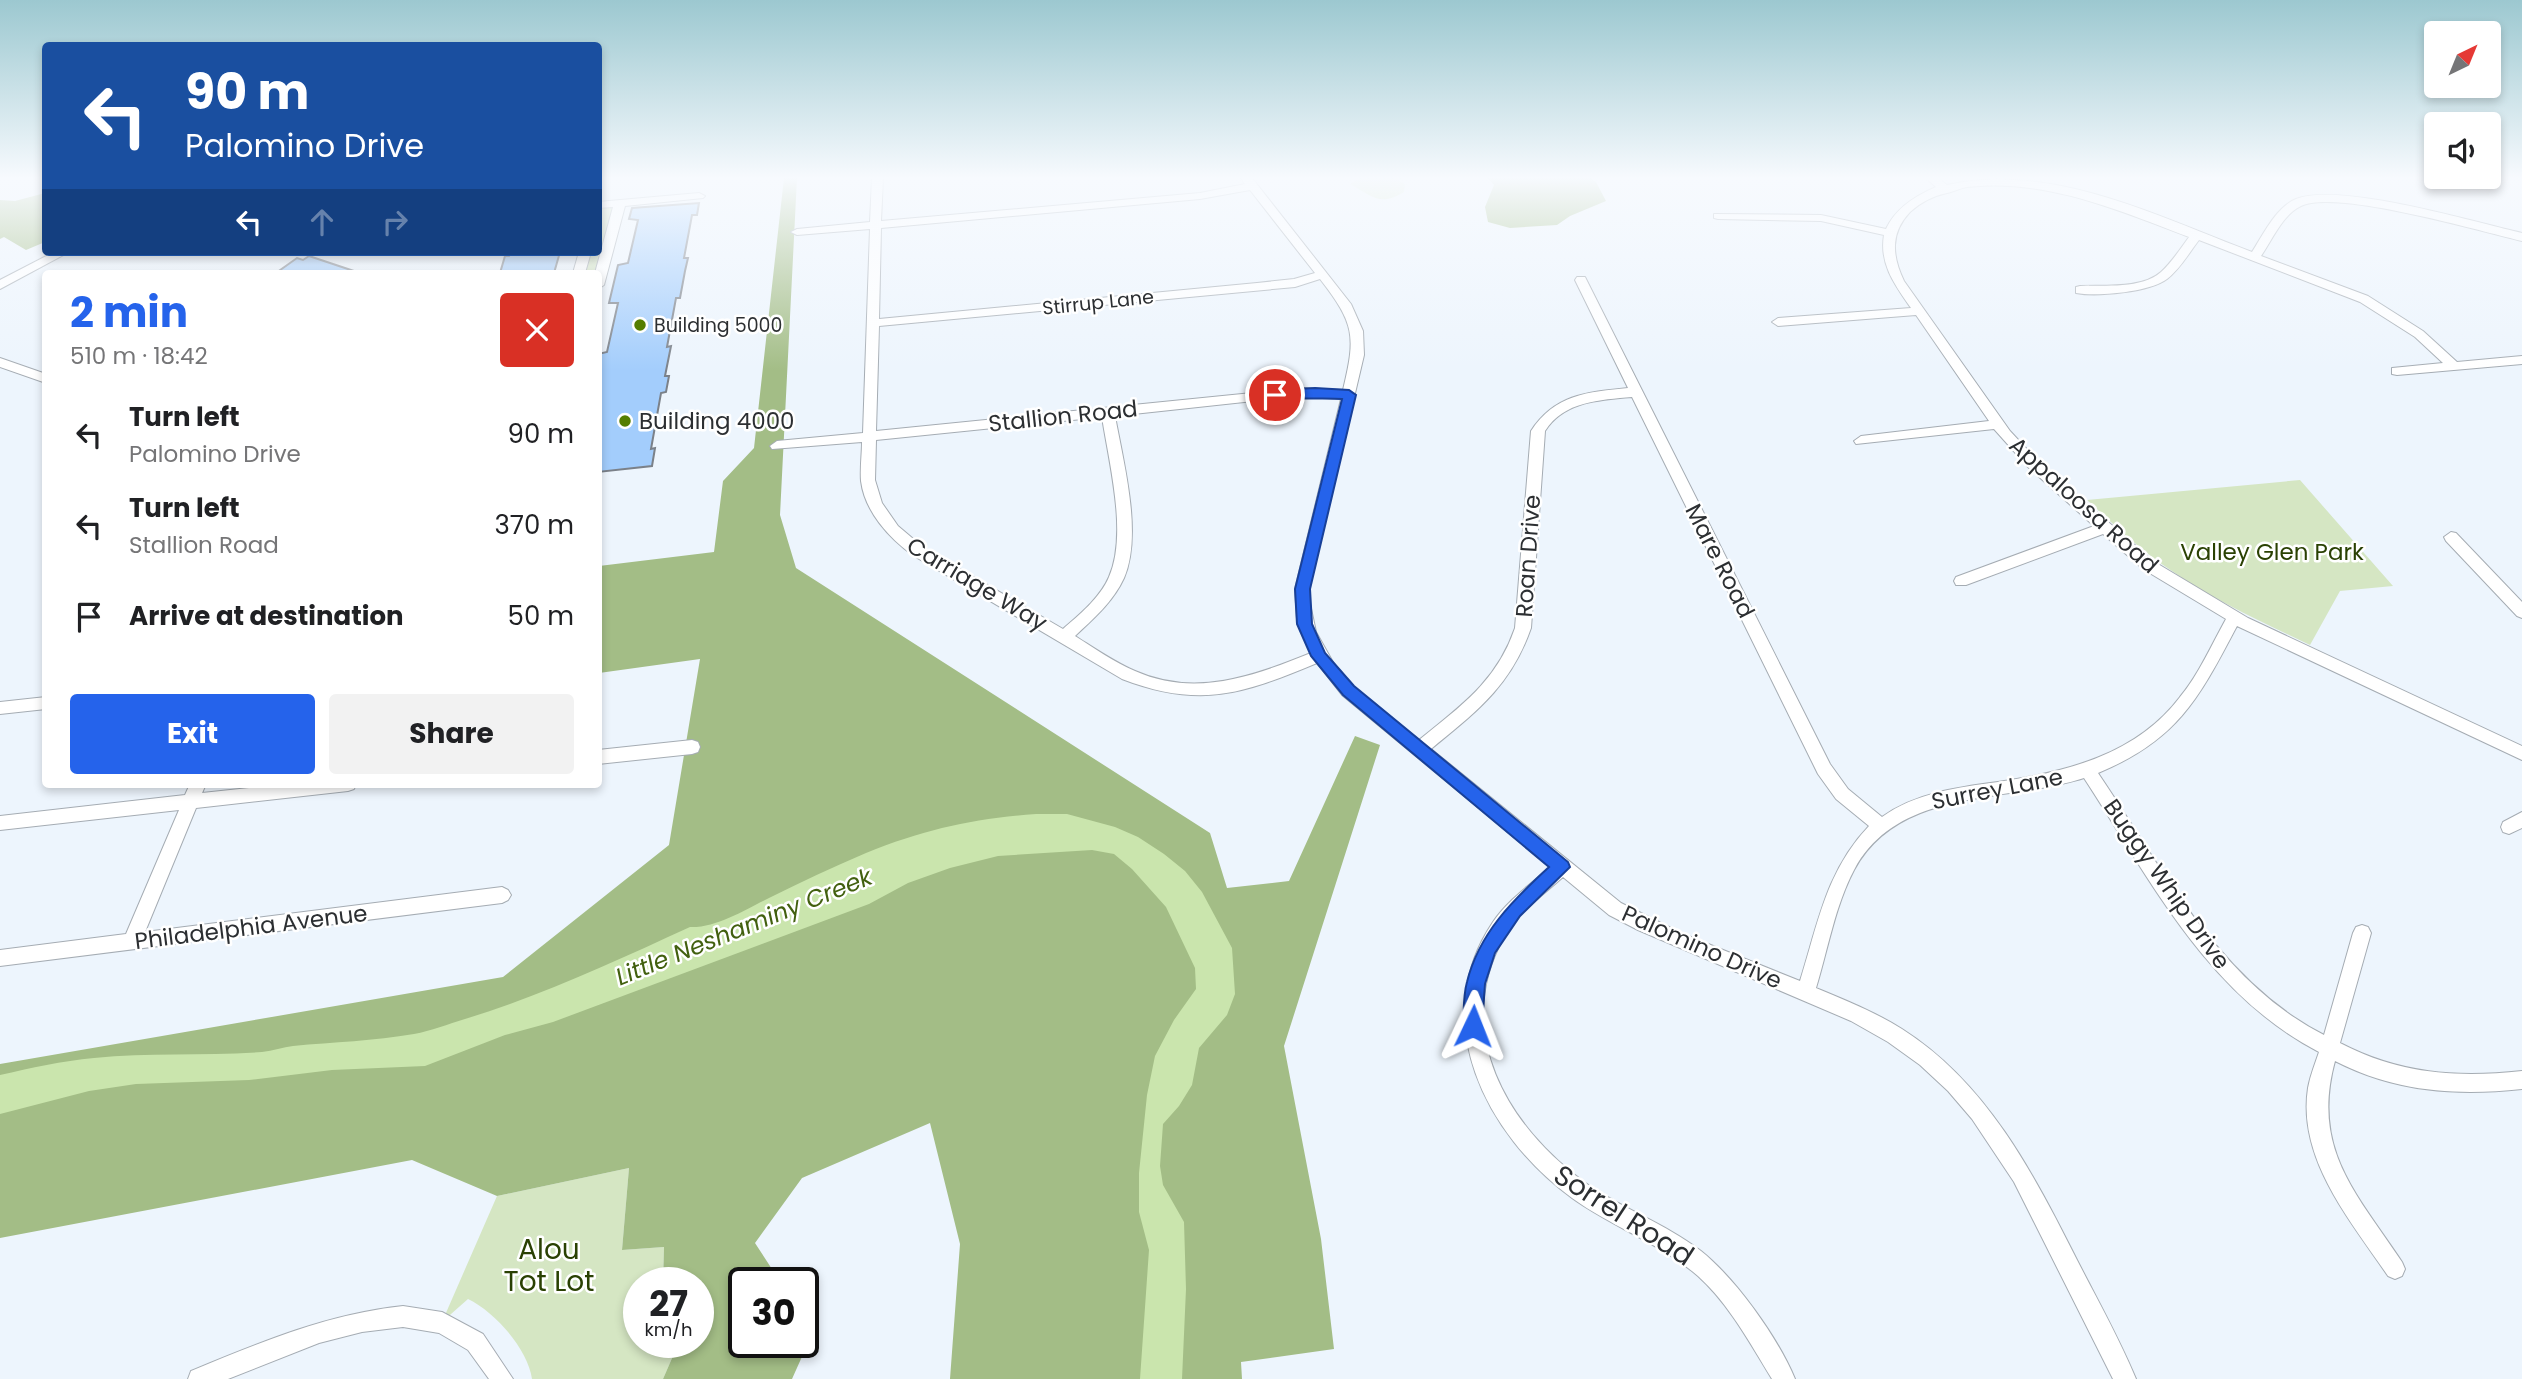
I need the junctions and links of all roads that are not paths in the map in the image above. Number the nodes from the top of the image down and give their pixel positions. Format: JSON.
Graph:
{"nodes":[{"id":1,"x":609,"y":242,"type":"edge"},
{"id":2,"x":875,"y":242,"type":"edge"},
{"id":3,"x":1296,"y":242,"type":"edge"},
{"id":4,"x":1889,"y":242,"type":"edge"},
{"id":5,"x":2191,"y":242,"type":"edge"},
{"id":6,"x":2217,"y":242,"type":"edge"},
{"id":7,"x":2265,"y":242,"type":"edge"},
{"id":8,"x":42,"y":254,"type":"edge"},
{"id":9,"x":55,"y":256,"type":"edge"},
{"id":10,"x":2255,"y":256,"type":"junction"},
{"id":11,"x":602,"y":270,"type":"edge"},
{"id":12,"x":1322,"y":275,"type":"junction"},
{"id":13,"x":0,"y":276,"type":"edge"},
{"id":14,"x":1581,"y":280,"type":"dead end"},
{"id":15,"x":0,"y":285,"type":"edge"},
{"id":16,"x":2080,"y":290,"type":"dead end"},
{"id":17,"x":1919,"y":311,"type":"junction"},
{"id":18,"x":1778,"y":322,"type":"dead end"},
{"id":19,"x":873,"y":323,"type":"junction"},
{"id":20,"x":2522,"y":360,"type":"edge"},
{"id":21,"x":0,"y":362,"type":"edge"},
{"id":22,"x":2454,"y":366,"type":"junction"},
{"id":23,"x":2397,"y":371,"type":"dead end"},
{"id":24,"x":42,"y":378,"type":"edge"},
{"id":25,"x":1636,"y":392,"type":"junction"},
{"id":26,"x":1349,"y":395,"type":"junction"},
{"id":27,"x":1108,"y":412,"type":"junction"},
{"id":28,"x":1998,"y":424,"type":"junction"},
{"id":29,"x":870,"y":436,"type":"junction"},
{"id":30,"x":1861,"y":441,"type":"dead end"},
{"id":31,"x":777,"y":446,"type":"dead end"},
{"id":32,"x":2104,"y":528,"type":"junction"},
{"id":33,"x":2451,"y":537,"type":"dead end"},
{"id":34,"x":1961,"y":582,"type":"dead end"},
{"id":35,"x":2522,"y":612,"type":"edge"},
{"id":36,"x":2234,"y":618,"type":"junction"},
{"id":37,"x":1064,"y":637,"type":"junction"},
{"id":38,"x":1319,"y":656,"type":"junction"},
{"id":39,"x":42,"y":703,"type":"edge"},
{"id":40,"x":0,"y":708,"type":"edge"},
{"id":41,"x":692,"y":747,"type":"dead end"},
{"id":42,"x":1419,"y":749,"type":"junction"},
{"id":43,"x":2522,"y":753,"type":"edge"},
{"id":44,"x":602,"y":757,"type":"edge"},
{"id":45,"x":2087,"y":769,"type":"junction"},
{"id":46,"x":197,"y":788,"type":"edge"},
{"id":47,"x":315,"y":788,"type":"edge"},
{"id":48,"x":191,"y":803,"type":"junction"},
{"id":49,"x":0,"y":823,"type":"edge"},
{"id":50,"x":1881,"y":826,"type":"junction"},
{"id":51,"x":1562,"y":867,"type":"junction"},
{"id":52,"x":502,"y":895,"type":"dead end"},
{"id":53,"x":2362,"y":933,"type":"dead end"},
{"id":54,"x":132,"y":942,"type":"junction"},
{"id":55,"x":0,"y":958,"type":"edge"},
{"id":56,"x":1805,"y":993,"type":"junction"},
{"id":57,"x":2330,"y":1048,"type":"junction"},
{"id":58,"x":2522,"y":1080,"type":"edge"},
{"id":59,"x":2395,"y":1269,"type":"dead end"},
{"id":60,"x":199,"y":1379,"type":"edge"},
{"id":61,"x":502,"y":1379,"type":"edge"},
{"id":62,"x":1784,"y":1379,"type":"edge"},
{"id":63,"x":2125,"y":1379,"type":"edge"}],
"edges":[{"from":1,"to":11,"type":"street"},
{"from":2,"to":19,"type":"street","name":"Carriage Way"},
{"from":3,"to":12,"type":"street","name":"Palomino Drive"},
{"from":4,"to":17,"type":"street","name":"Appaloosa Road"},
{"from":5,"to":16,"type":"street"},
{"from":6,"to":10,"type":"street"},
{"from":7,"to":10,"type":"street"},
{"from":8,"to":13,"type":"street"},
{"from":9,"to":15,"type":"street"},
{"from":10,"to":22,"type":"street"},
{"from":12,"to":19,"type":"street","name":"Stirrup Lane"},
{"from":12,"to":26,"type":"street","name":"Palomino Drive"},
{"from":14,"to":25,"type":"street","name":"Mare Road"},
{"from":17,"to":18,"type":"street"},
{"from":17,"to":28,"type":"street","name":"Appaloosa Road"},
{"from":19,"to":29,"type":"street","name":"Carriage Way"},
{"from":20,"to":22,"type":"street"},
{"from":21,"to":24,"type":"street"},
{"from":22,"to":23,"type":"street"},
{"from":25,"to":42,"type":"street","name":"Roan Drive"},
{"from":25,"to":50,"type":"street","name":"Mare Road"},
{"from":26,"to":27,"type":"street","name":"Stallion Road"},
{"from":26,"to":38,"type":"street","name":"Palomino Drive"},
{"from":27,"to":29,"type":"street","name":"Stallion Road"},
{"from":27,"to":37,"type":"street"},
{"from":28,"to":30,"type":"street"},
{"from":28,"to":32,"type":"street","name":"Appaloosa Road"},
{"from":29,"to":31,"type":"street","name":"Stallion Road"},
{"from":29,"to":37,"type":"street","name":"Carriage Way"},
{"from":32,"to":34,"type":"street"},
{"from":32,"to":36,"type":"street","name":"Appaloosa Road"},
{"from":33,"to":35,"type":"street"},
{"from":36,"to":43,"type":"street","name":"Appaloosa Road"},
{"from":36,"to":45,"type":"street","name":"Surrey Lane"},
{"from":37,"to":38,"type":"street","name":"Carriage Way"},
{"from":38,"to":42,"type":"street","name":"Palomino Drive"},
{"from":39,"to":40,"type":"street"},
{"from":41,"to":44,"type":"street"},
{"from":42,"to":51,"type":"street","name":"Palomino Drive"},
{"from":45,"to":50,"type":"street","name":"Surrey Lane"},
{"from":45,"to":57,"type":"street","name":"Buggy Whip Drive"},
{"from":46,"to":48,"type":"street"},
{"from":47,"to":48,"type":"street"},
{"from":48,"to":49,"type":"street"},
{"from":48,"to":54,"type":"street"},
{"from":50,"to":56,"type":"street","name":"Surrey Lane"},
{"from":51,"to":56,"type":"street","name":"Palomino Drive"},
{"from":51,"to":62,"type":"street","name":"Sorrel Road"},
{"from":52,"to":54,"type":"street","name":"Philadelphia Avenue"},
{"from":53,"to":57,"type":"street"},
{"from":54,"to":55,"type":"street","name":"Philadelphia Avenue"},
{"from":56,"to":63,"type":"street","name":"Palomino Drive"},
{"from":57,"to":58,"type":"street","name":"Buggy Whip Drive"},
{"from":57,"to":59,"type":"street"},
{"from":60,"to":61,"type":"street"}]}
